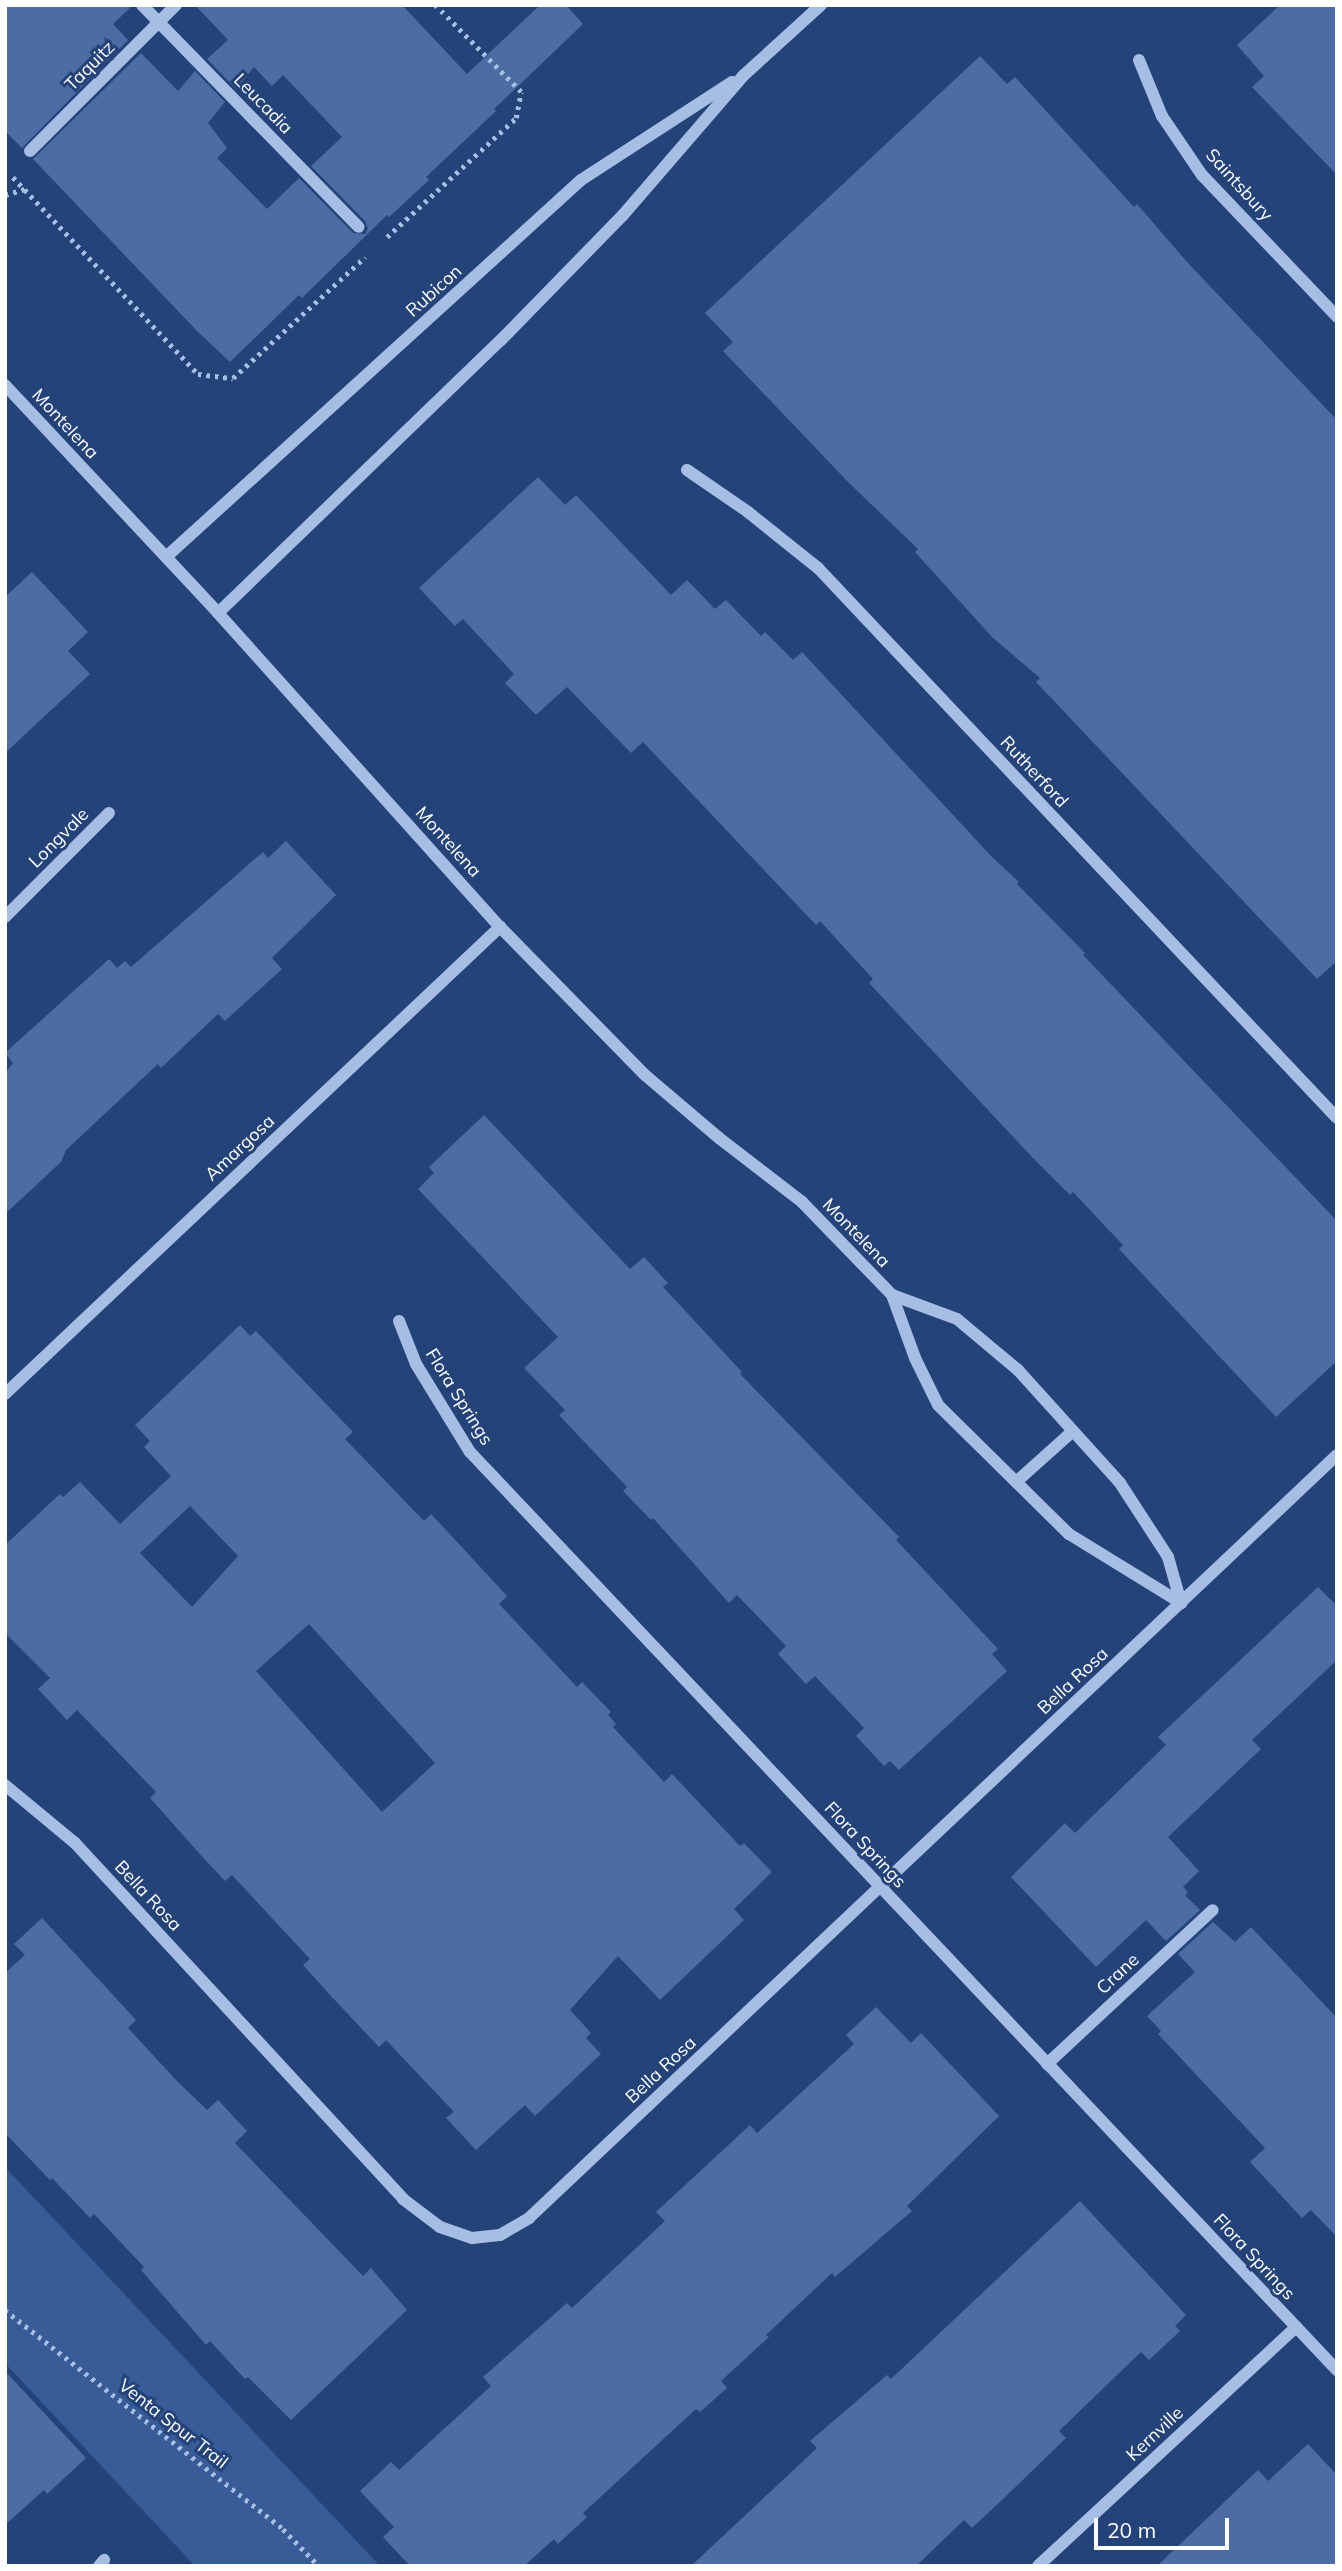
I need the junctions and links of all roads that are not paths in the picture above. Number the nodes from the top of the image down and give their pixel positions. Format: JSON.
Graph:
{"nodes":[{"id":1,"x":142,"y":5,"type":"edge"},
{"id":2,"x":176,"y":5,"type":"edge"},
{"id":3,"x":821,"y":5,"type":"edge"},
{"id":4,"x":158,"y":22,"type":"junction"},
{"id":5,"x":1139,"y":60,"type":"dead end"},
{"id":6,"x":744,"y":75,"type":"junction"},
{"id":7,"x":30,"y":151,"type":"dead end"},
{"id":8,"x":359,"y":227,"type":"dead end"},
{"id":9,"x":1337,"y":317,"type":"edge"},
{"id":10,"x":5,"y":385,"type":"edge"},
{"id":11,"x":687,"y":470,"type":"dead end"},
{"id":12,"x":166,"y":557,"type":"junction"},
{"id":13,"x":218,"y":613,"type":"junction"},
{"id":14,"x":108,"y":813,"type":"dead end"},
{"id":15,"x":5,"y":917,"type":"edge"},
{"id":16,"x":500,"y":927,"type":"junction"},
{"id":17,"x":1337,"y":1118,"type":"edge"},
{"id":18,"x":892,"y":1294,"type":"junction"},
{"id":19,"x":399,"y":1321,"type":"dead end"},
{"id":20,"x":5,"y":1394,"type":"edge"},
{"id":21,"x":1073,"y":1431,"type":"junction"},
{"id":22,"x":1337,"y":1455,"type":"edge"},
{"id":23,"x":1016,"y":1482,"type":"junction"},
{"id":24,"x":1181,"y":1603,"type":"junction"},
{"id":25,"x":5,"y":1785,"type":"edge"},
{"id":26,"x":881,"y":1887,"type":"junction"},
{"id":27,"x":1213,"y":1910,"type":"dead end"},
{"id":28,"x":1048,"y":2064,"type":"junction"},
{"id":29,"x":1296,"y":2327,"type":"junction"},
{"id":30,"x":1337,"y":2370,"type":"edge"},
{"id":31,"x":1038,"y":2566,"type":"edge"}],
"edges":[{"from":1,"to":4,"type":"street","name":"Leucadia"},
{"from":2,"to":4,"type":"street","name":"Taquitz"},
{"from":3,"to":6,"type":"street","name":"Rubicon"},
{"from":4,"to":7,"type":"street","name":"Taquitz"},
{"from":4,"to":8,"type":"street","name":"Leucadia"},
{"from":5,"to":9,"type":"street","name":"Saintsbury"},
{"from":6,"to":12,"type":"street","name":"Rubicon"},
{"from":6,"to":13,"type":"street","name":"Rubicon"},
{"from":10,"to":12,"type":"street","name":"Montelena"},
{"from":11,"to":17,"type":"street","name":"Rutherford"},
{"from":12,"to":13,"type":"street","name":"Montelena"},
{"from":13,"to":16,"type":"street","name":"Montelena"},
{"from":14,"to":15,"type":"street","name":"Longvale"},
{"from":16,"to":18,"type":"street","name":"Montelena"},
{"from":16,"to":20,"type":"street","name":"Amargosa"},
{"from":18,"to":21,"type":"street","name":"Montelena"},
{"from":18,"to":23,"type":"street","name":"Montelena"},
{"from":19,"to":26,"type":"street","name":"Flora Springs"},
{"from":21,"to":23,"type":"street"},
{"from":21,"to":24,"type":"street","name":"Montelena"},
{"from":22,"to":24,"type":"street","name":"Bella Rosa"},
{"from":23,"to":24,"type":"street","name":"Montelena"},
{"from":24,"to":26,"type":"street","name":"Bella Rosa"},
{"from":25,"to":26,"type":"street","name":"Bella Rosa"},
{"from":26,"to":28,"type":"street","name":"Flora Springs"},
{"from":27,"to":28,"type":"street","name":"Crane"},
{"from":28,"to":29,"type":"street","name":"Flora Springs"},
{"from":29,"to":30,"type":"street","name":"Flora Springs"},
{"from":29,"to":31,"type":"street","name":"Kernville"}]}
